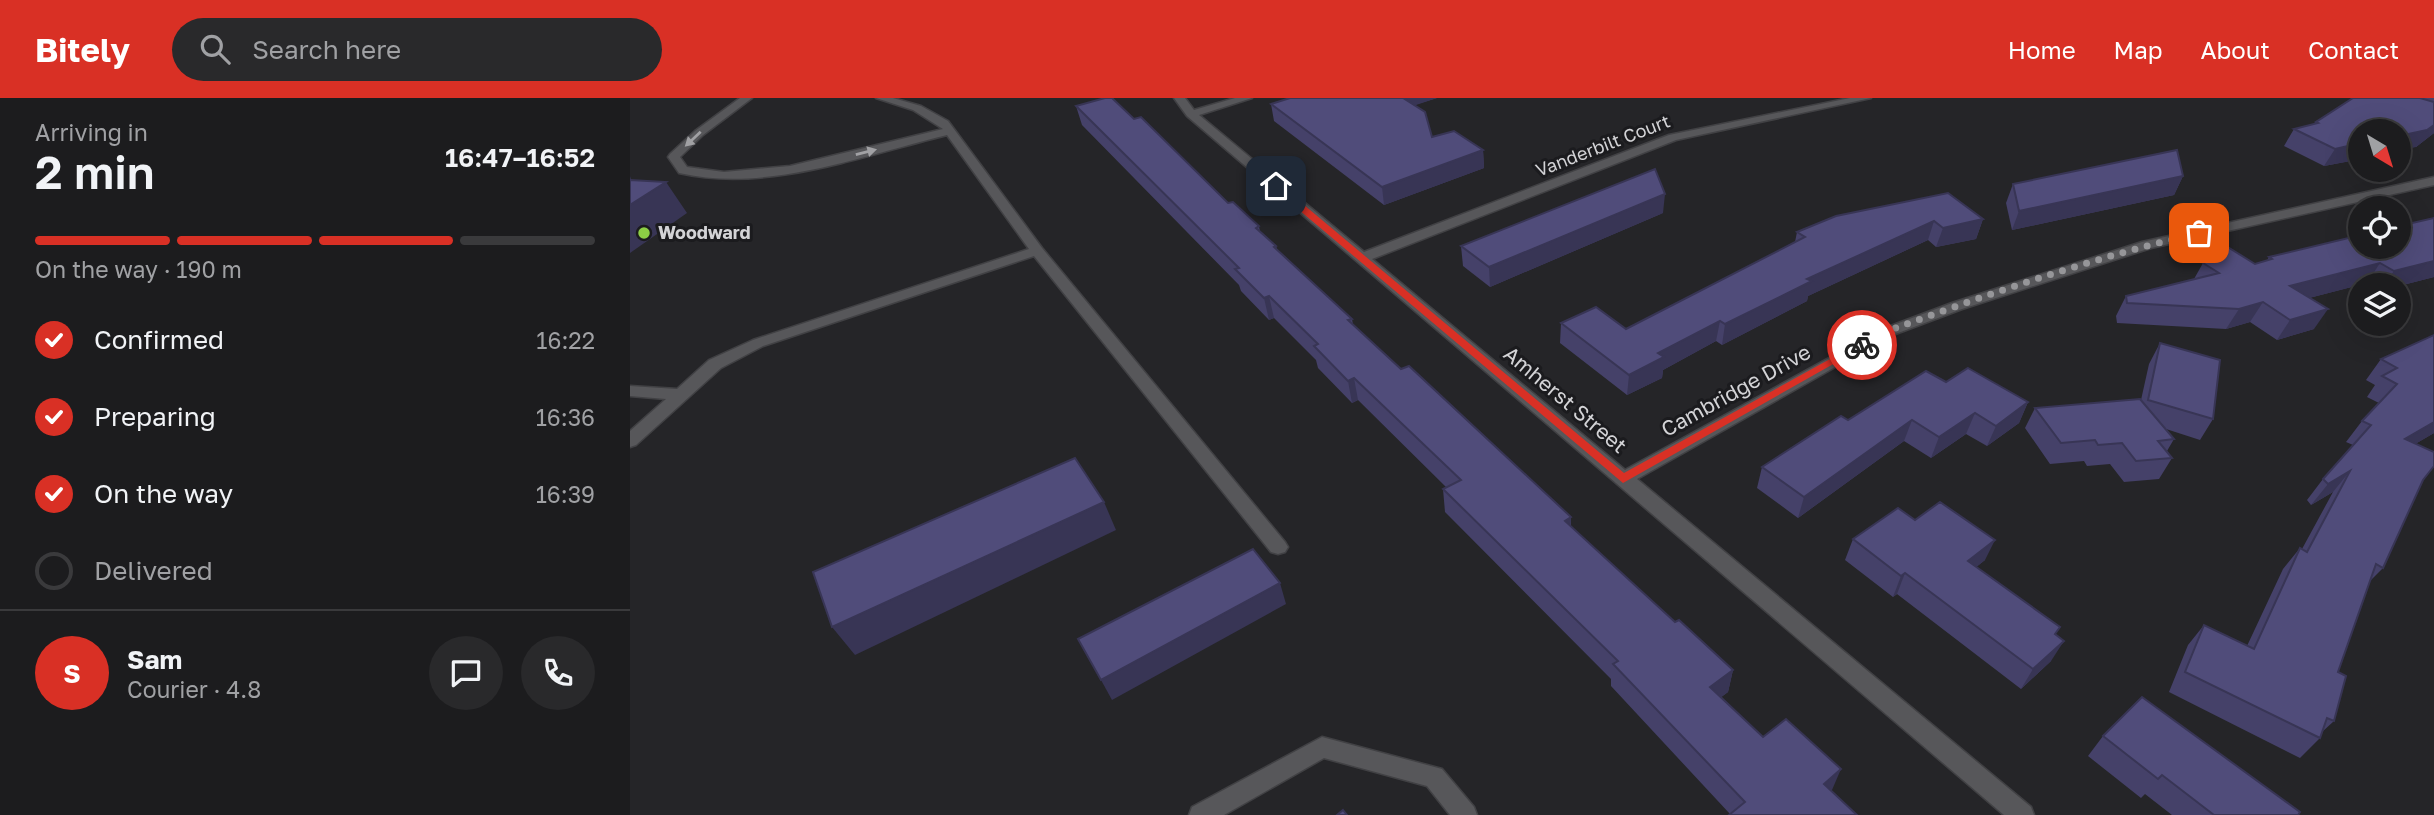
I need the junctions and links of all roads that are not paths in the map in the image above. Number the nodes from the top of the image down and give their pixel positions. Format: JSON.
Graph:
{"nodes":[{"id":1,"x":747,"y":98,"type":"edge"},
{"id":2,"x":881,"y":98,"type":"edge"},
{"id":3,"x":1179,"y":98,"type":"edge"},
{"id":4,"x":1247,"y":98,"type":"edge"},
{"id":5,"x":1866,"y":98,"type":"edge"},
{"id":6,"x":1191,"y":114,"type":"junction"},
{"id":7,"x":949,"y":131,"type":"junction"},
{"id":8,"x":2434,"y":181,"type":"edge"},
{"id":9,"x":1037,"y":251,"type":"junction"},
{"id":10,"x":1361,"y":258,"type":"junction"},
{"id":11,"x":630,"y":391,"type":"edge"},
{"id":12,"x":680,"y":395,"type":"junction"},
{"id":13,"x":630,"y":441,"type":"edge"},
{"id":14,"x":1623,"y":479,"type":"junction"},
{"id":15,"x":1278,"y":547,"type":"dead end"},
{"id":16,"x":1201,"y":815,"type":"edge"},
{"id":17,"x":1465,"y":815,"type":"edge"},
{"id":18,"x":2022,"y":815,"type":"edge"}],
"edges":[{"from":1,"to":7,"type":"street","one_way":true},
{"from":2,"to":7,"type":"street"},
{"from":3,"to":6,"type":"street","name":"Amherst Street"},
{"from":4,"to":6,"type":"street"},
{"from":5,"to":10,"type":"street","name":"Vanderbilt Court"},
{"from":6,"to":10,"type":"street","name":"Amherst Street"},
{"from":7,"to":9,"type":"street"},
{"from":8,"to":14,"type":"street","name":"Cambridge Drive"},
{"from":9,"to":12,"type":"street"},
{"from":9,"to":15,"type":"street"},
{"from":10,"to":14,"type":"street","name":"Amherst Street"},
{"from":11,"to":12,"type":"street"},
{"from":12,"to":13,"type":"street"},
{"from":14,"to":18,"type":"street","name":"Amherst Street"},
{"from":16,"to":17,"type":"street"}]}
